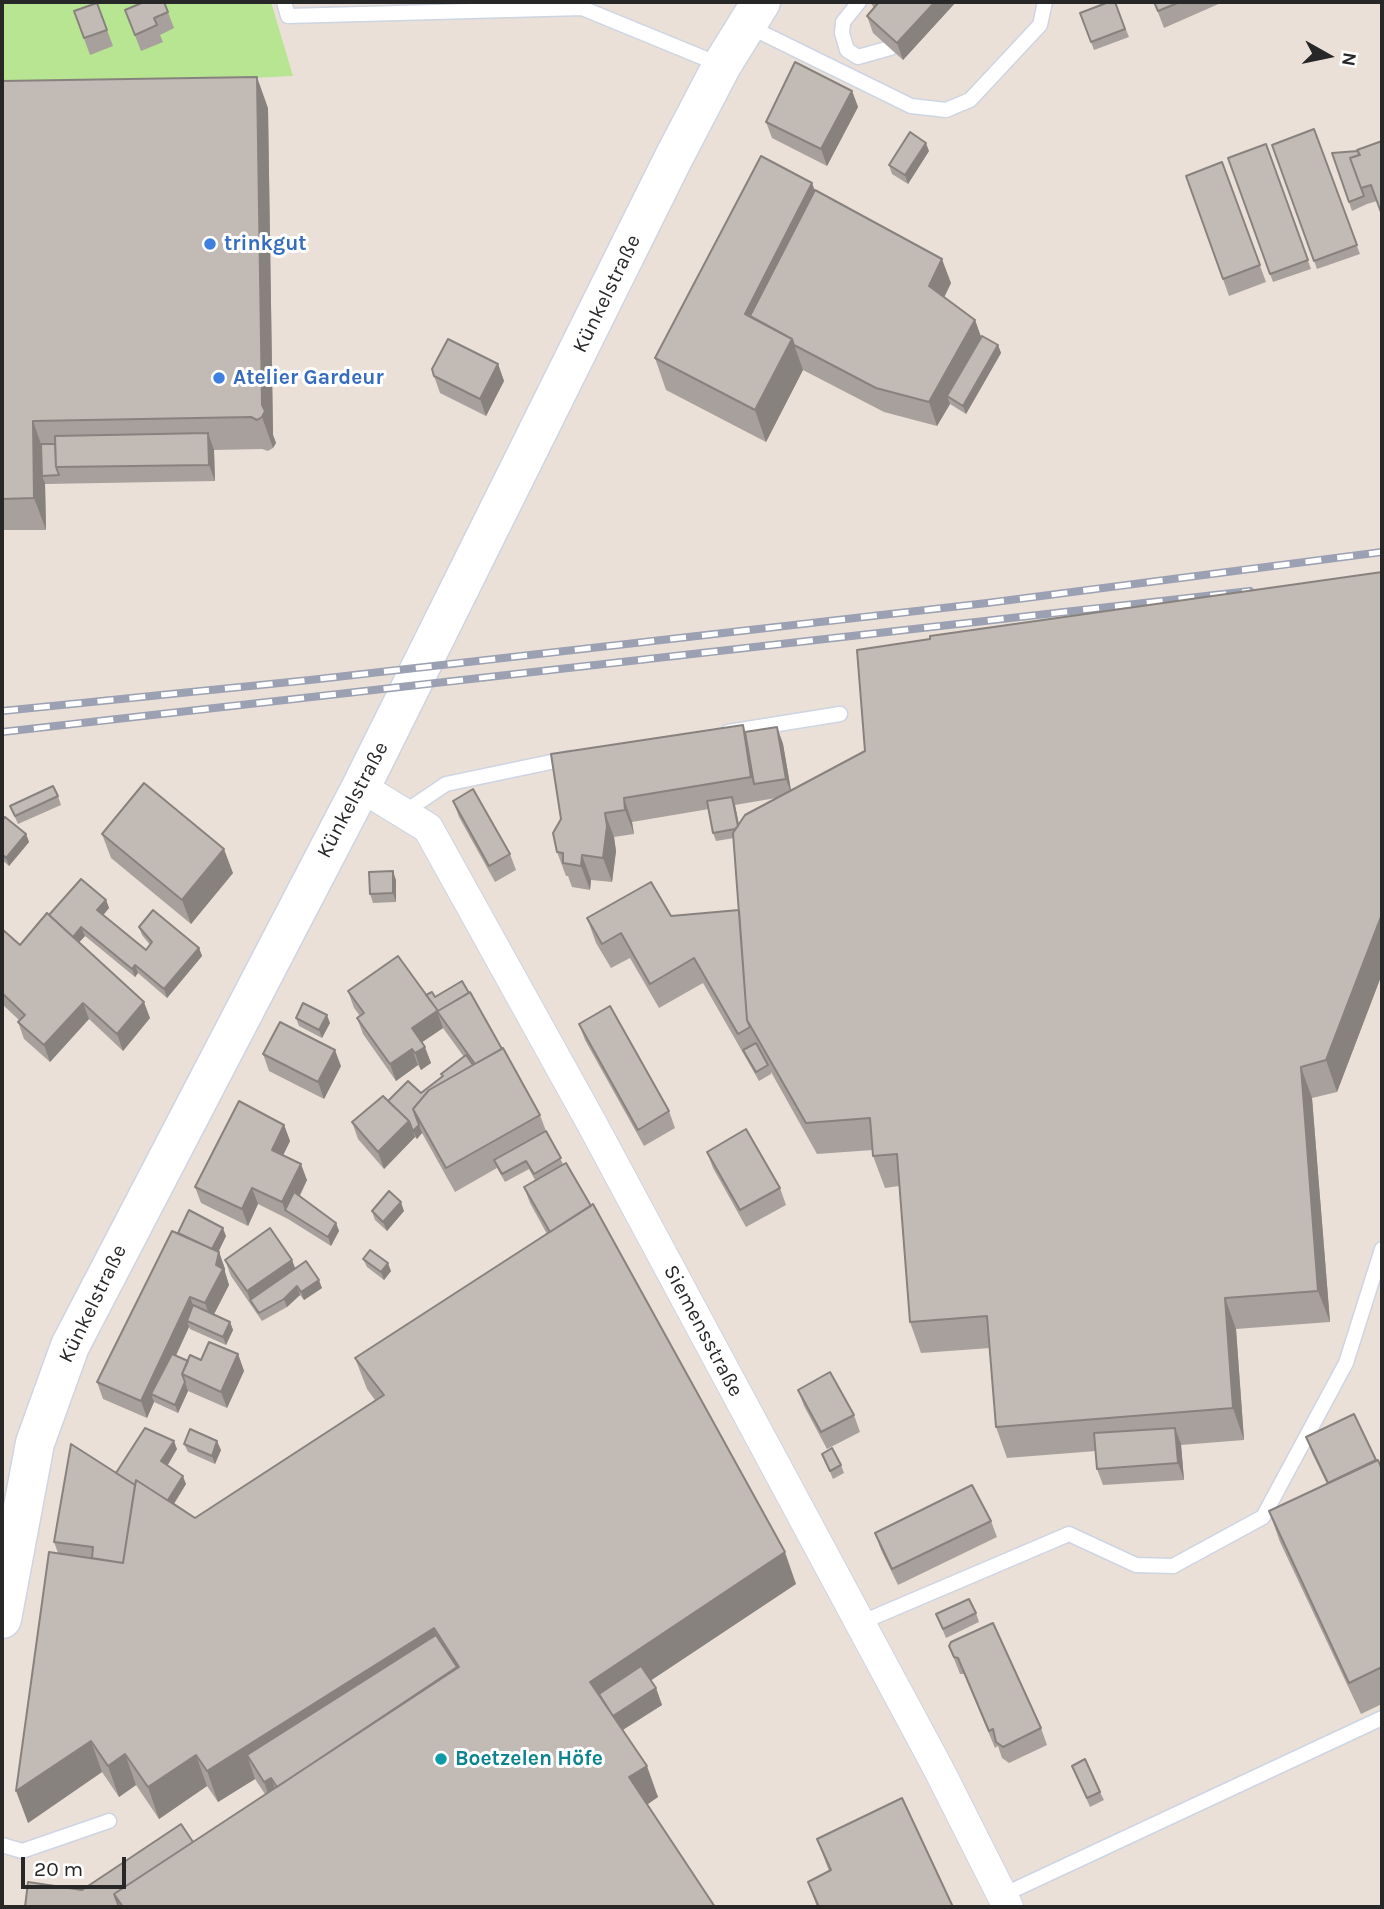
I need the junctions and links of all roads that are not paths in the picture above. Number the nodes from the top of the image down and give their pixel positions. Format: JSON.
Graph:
{"nodes":[{"id":1,"x":284,"y":2,"type":"edge"},
{"id":2,"x":859,"y":2,"type":"edge"},
{"id":3,"x":1045,"y":2,"type":"edge"},
{"id":4,"x":579,"y":5,"type":"edge"},
{"id":5,"x":754,"y":14,"type":"edge"},
{"id":6,"x":890,"y":48,"type":"edge"},
{"id":7,"x":722,"y":65,"type":"junction"},
{"id":8,"x":840,"y":714,"type":"dead end"},
{"id":9,"x":709,"y":735,"type":"edge"},
{"id":10,"x":589,"y":755,"type":"edge"},
{"id":11,"x":361,"y":788,"type":"junction"},
{"id":12,"x":403,"y":813,"type":"junction"},
{"id":13,"x":1382,"y":1249,"type":"edge"},
{"id":14,"x":2,"y":1619,"type":"edge"},
{"id":15,"x":860,"y":1623,"type":"junction"},
{"id":16,"x":1382,"y":1718,"type":"edge"},
{"id":17,"x":109,"y":1821,"type":"dead end"},
{"id":18,"x":2,"y":1845,"type":"edge"},
{"id":19,"x":1006,"y":1901,"type":"edge"}],
"edges":[{"from":1,"to":4,"type":"lane"},
{"from":2,"to":6,"type":"lane"},
{"from":3,"to":5,"type":"lane"},
{"from":4,"to":7,"type":"lane"},
{"from":5,"to":7,"type":"street","name":"Künkelstraße"},
{"from":7,"to":11,"type":"street","name":"Künkelstraße"},
{"from":8,"to":9,"type":"lane"},
{"from":10,"to":12,"type":"lane"},
{"from":11,"to":12,"type":"street","name":"Siemensstraße"},
{"from":11,"to":14,"type":"street","name":"Künkelstraße"},
{"from":12,"to":15,"type":"street","name":"Siemensstraße"},
{"from":13,"to":15,"type":"lane"},
{"from":15,"to":19,"type":"street","name":"Siemensstraße"},
{"from":16,"to":19,"type":"lane"},
{"from":17,"to":18,"type":"lane"}]}
